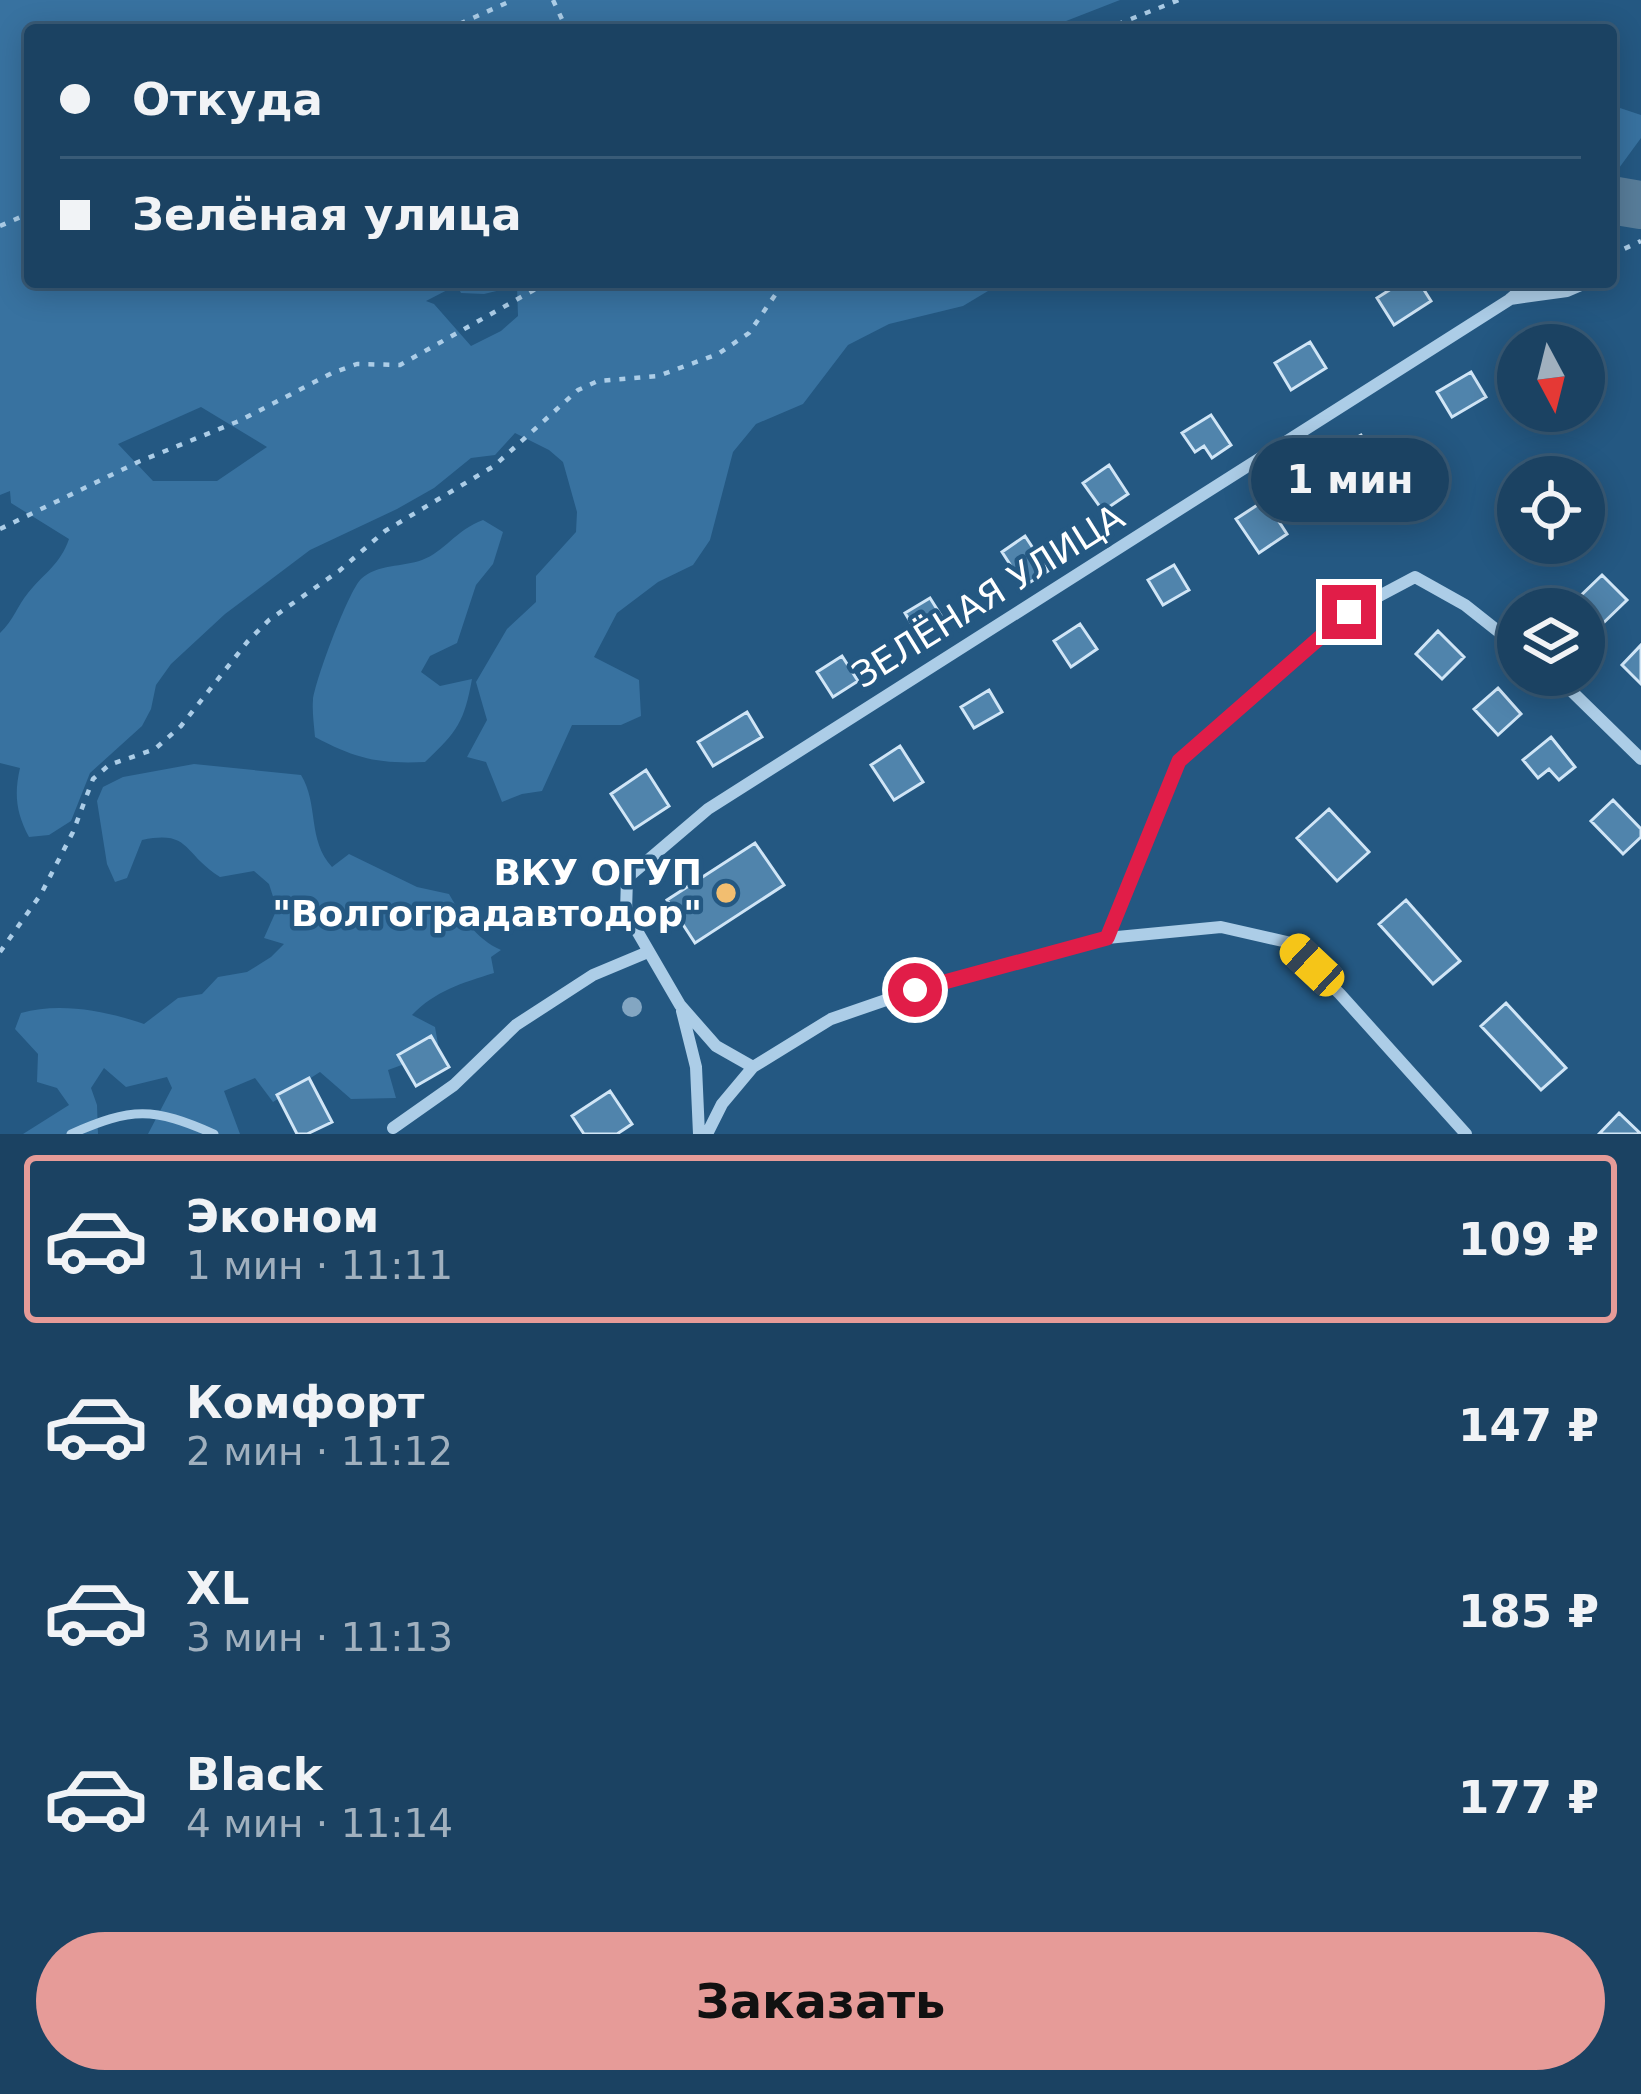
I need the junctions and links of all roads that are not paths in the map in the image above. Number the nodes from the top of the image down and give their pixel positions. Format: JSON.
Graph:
{"nodes":[{"id":1,"x":1523,"y":288,"type":"edge"},
{"id":2,"x":1574,"y":288,"type":"edge"},
{"id":3,"x":1509,"y":299,"type":"junction"},
{"id":4,"x":1497,"y":629,"type":"edge"},
{"id":5,"x":1576,"y":696,"type":"edge"},
{"id":6,"x":1641,"y":759,"type":"edge"},
{"id":7,"x":1107,"y":938,"type":"junction"},
{"id":8,"x":648,"y":952,"type":"junction"},
{"id":9,"x":680,"y":1005,"type":"junction"},
{"id":10,"x":753,"y":1067,"type":"junction"},
{"id":11,"x":393,"y":1128,"type":"dead end"},
{"id":12,"x":70,"y":1134,"type":"edge"},
{"id":13,"x":214,"y":1134,"type":"edge"},
{"id":14,"x":703,"y":1134,"type":"edge"},
{"id":15,"x":1466,"y":1134,"type":"edge"}],
"edges":[{"from":1,"to":3,"type":"street","name":"ЗЕЛЁНАЯ УЛИЦА"},
{"from":2,"to":3,"type":"street","name":"ЗЕЛЁНАЯ УЛИЦА"},
{"from":3,"to":8,"type":"street","name":"ЗЕЛЁНАЯ УЛИЦА"},
{"from":4,"to":7,"type":"street"},
{"from":5,"to":6,"type":"street"},
{"from":7,"to":10,"type":"street"},
{"from":7,"to":15,"type":"street"},
{"from":8,"to":9,"type":"street","name":"ЗЕЛЁНАЯ УЛИЦА"},
{"from":8,"to":11,"type":"street"},
{"from":9,"to":10,"type":"street","name":"ЗЕЛЁНАЯ УЛИЦА"},
{"from":9,"to":14,"type":"street","name":"ЗЕЛЁНАЯ УЛИЦА"},
{"from":10,"to":14,"type":"street"},
{"from":12,"to":13,"type":"lane"}]}
